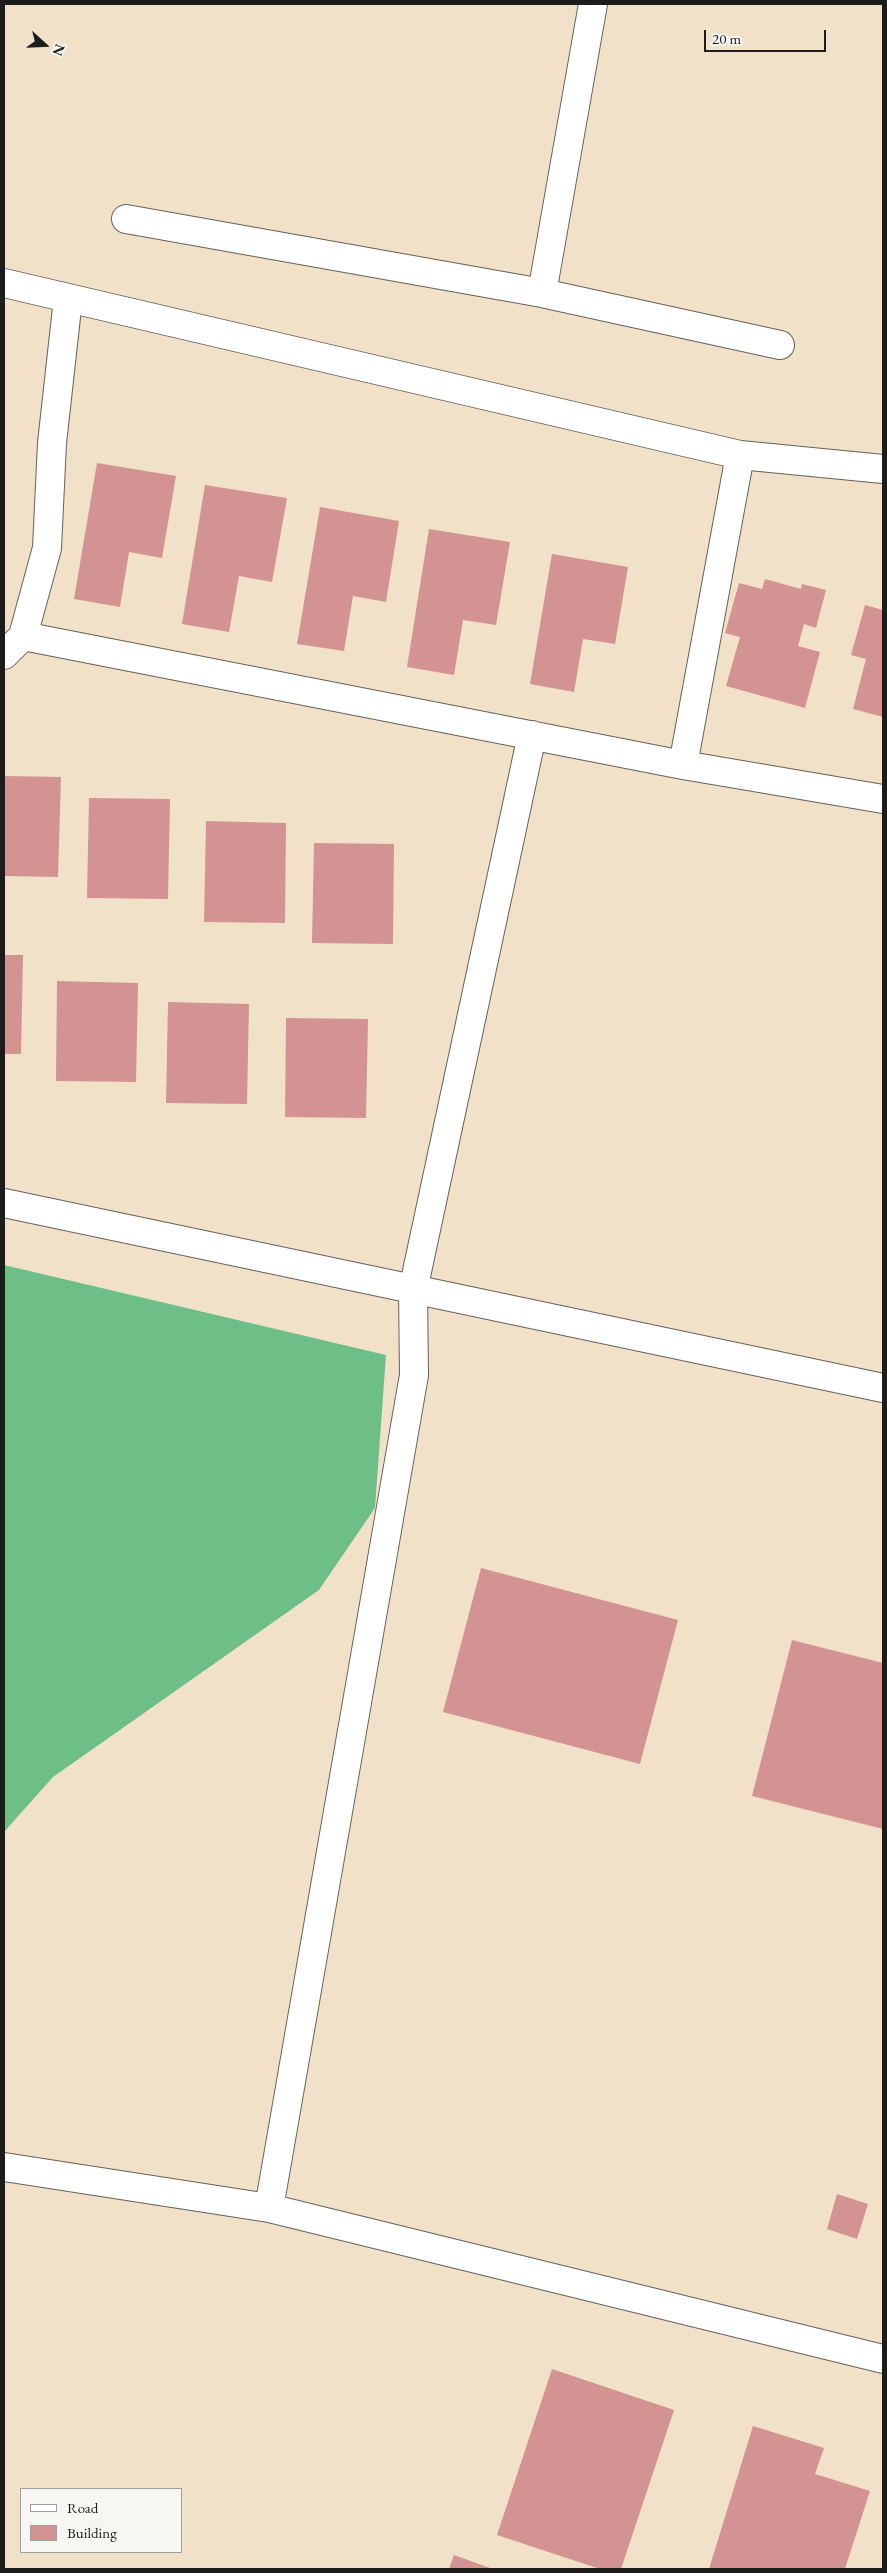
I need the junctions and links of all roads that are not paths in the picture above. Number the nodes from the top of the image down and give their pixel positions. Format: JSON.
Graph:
{"nodes":[{"id":1,"x":593,"y":4,"type":"edge"},
{"id":2,"x":126,"y":219,"type":"dead end"},
{"id":3,"x":4,"y":283,"type":"edge"},
{"id":4,"x":542,"y":293,"type":"junction"},
{"id":5,"x":68,"y":299,"type":"junction"},
{"id":6,"x":780,"y":345,"type":"dead end"},
{"id":7,"x":740,"y":455,"type":"junction"},
{"id":8,"x":883,"y":469,"type":"edge"},
{"id":9,"x":13,"y":646,"type":"edge"},
{"id":10,"x":532,"y":735,"type":"junction"},
{"id":11,"x":683,"y":765,"type":"junction"},
{"id":12,"x":883,"y":799,"type":"edge"},
{"id":13,"x":4,"y":1203,"type":"edge"},
{"id":14,"x":413,"y":1290,"type":"junction"},
{"id":15,"x":883,"y":1388,"type":"edge"},
{"id":16,"x":4,"y":2167,"type":"edge"},
{"id":17,"x":269,"y":2208,"type":"junction"},
{"id":18,"x":883,"y":2358,"type":"edge"}],
"edges":[{"from":1,"to":4,"type":"street"},
{"from":2,"to":4,"type":"street"},
{"from":3,"to":5,"type":"street"},
{"from":4,"to":6,"type":"street"},
{"from":5,"to":7,"type":"street"},
{"from":5,"to":9,"type":"street"},
{"from":7,"to":8,"type":"street"},
{"from":7,"to":11,"type":"street"},
{"from":9,"to":10,"type":"street"},
{"from":10,"to":11,"type":"street"},
{"from":10,"to":14,"type":"street"},
{"from":11,"to":12,"type":"street"},
{"from":13,"to":14,"type":"street"},
{"from":14,"to":15,"type":"street"},
{"from":14,"to":17,"type":"street"},
{"from":16,"to":17,"type":"street"},
{"from":17,"to":18,"type":"street"}]}
